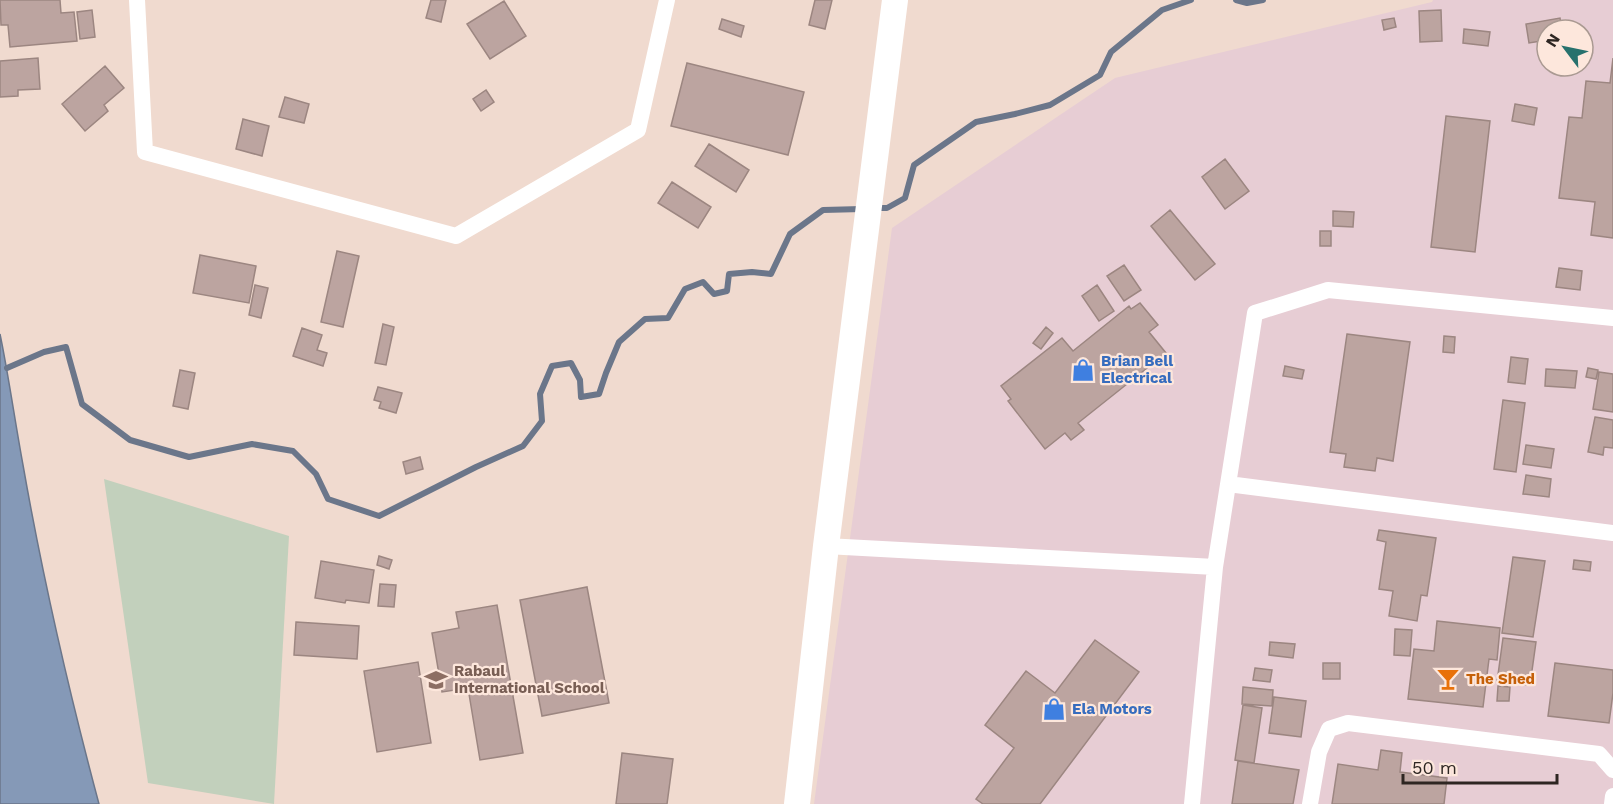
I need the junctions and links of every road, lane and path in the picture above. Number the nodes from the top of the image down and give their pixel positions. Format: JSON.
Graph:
{"nodes":[{"id":1,"x":137,"y":0,"type":"edge"},
{"id":2,"x":667,"y":0,"type":"edge"},
{"id":3,"x":895,"y":0,"type":"edge"},
{"id":4,"x":1613,"y":318,"type":"edge"},
{"id":5,"x":1228,"y":484,"type":"junction"},
{"id":6,"x":1613,"y":532,"type":"edge"},
{"id":7,"x":826,"y":546,"type":"junction"},
{"id":8,"x":1215,"y":567,"type":"junction"},
{"id":9,"x":1613,"y":770,"type":"edge"},
{"id":10,"x":1613,"y":796,"type":"edge"},
{"id":11,"x":797,"y":804,"type":"edge"},
{"id":12,"x":1192,"y":804,"type":"edge"},
{"id":13,"x":1310,"y":804,"type":"edge"},
{"id":14,"x":1612,"y":804,"type":"edge"}],
"edges":[{"from":1,"to":2,"type":"street"},
{"from":3,"to":7,"type":"main road"},
{"from":4,"to":5,"type":"street"},
{"from":5,"to":6,"type":"street"},
{"from":5,"to":8,"type":"street"},
{"from":7,"to":8,"type":"street"},
{"from":7,"to":11,"type":"main road"},
{"from":8,"to":12,"type":"street"},
{"from":9,"to":13,"type":"street"},
{"from":10,"to":14,"type":"street"}]}
